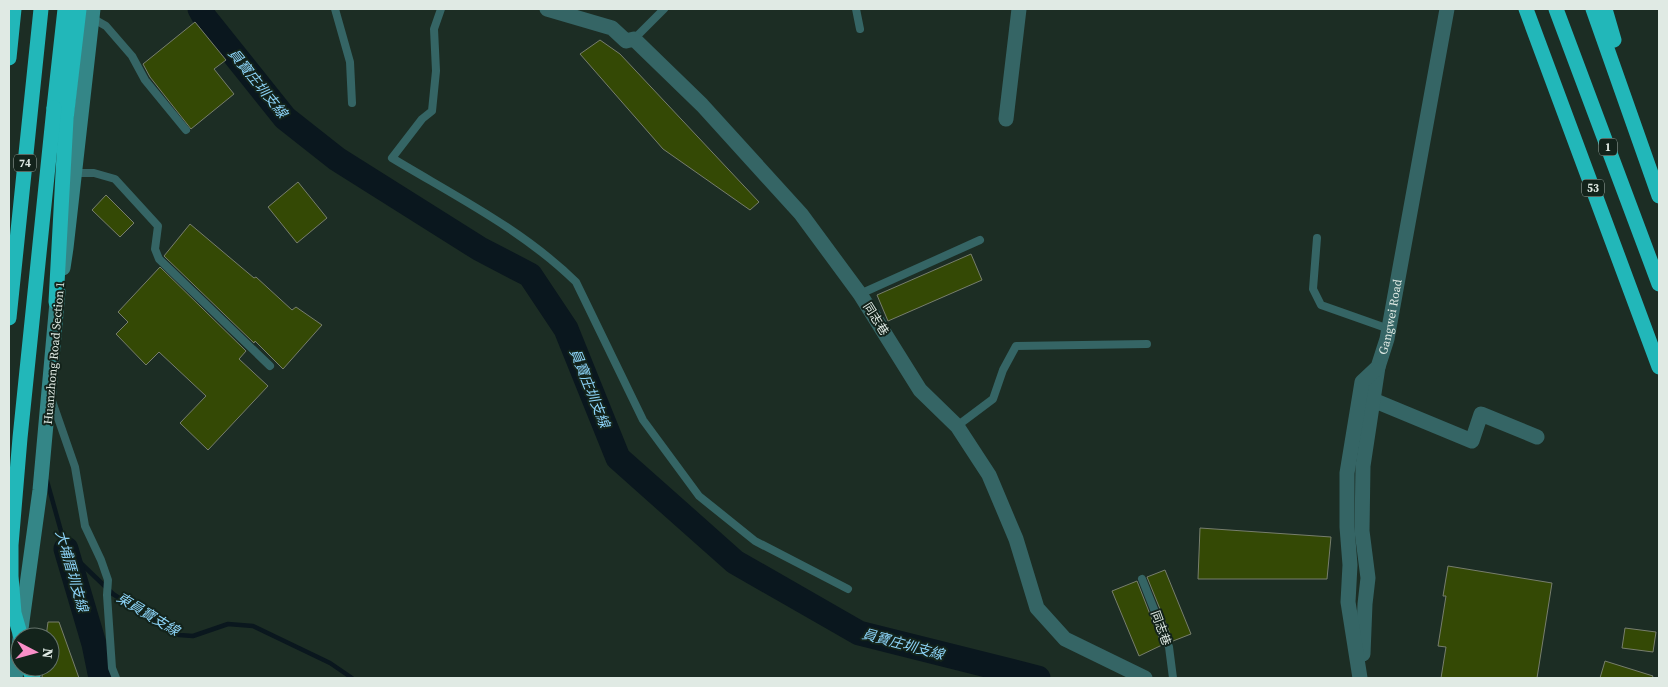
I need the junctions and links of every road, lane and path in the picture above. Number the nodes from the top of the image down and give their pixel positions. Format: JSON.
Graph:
{"nodes":[{"id":1,"x":14,"y":9,"type":"edge"},
{"id":2,"x":41,"y":9,"type":"edge"},
{"id":3,"x":65,"y":9,"type":"edge"},
{"id":4,"x":79,"y":9,"type":"edge"},
{"id":5,"x":335,"y":9,"type":"edge"},
{"id":6,"x":441,"y":9,"type":"edge"},
{"id":7,"x":547,"y":9,"type":"edge"},
{"id":8,"x":664,"y":9,"type":"edge"},
{"id":9,"x":856,"y":9,"type":"edge"},
{"id":10,"x":1019,"y":9,"type":"edge"},
{"id":11,"x":1447,"y":9,"type":"edge"},
{"id":12,"x":1526,"y":9,"type":"edge"},
{"id":13,"x":1556,"y":9,"type":"edge"},
{"id":14,"x":1593,"y":9,"type":"edge"},
{"id":15,"x":1605,"y":9,"type":"edge"},
{"id":16,"x":93,"y":13,"type":"edge"},
{"id":17,"x":860,"y":29,"type":"dead end"},
{"id":18,"x":634,"y":39,"type":"junction"},
{"id":19,"x":9,"y":58,"type":"edge"},
{"id":20,"x":352,"y":103,"type":"dead end"},
{"id":21,"x":1006,"y":119,"type":"dead end"},
{"id":22,"x":186,"y":130,"type":"dead end"},
{"id":23,"x":74,"y":173,"type":"junction"},
{"id":24,"x":1659,"y":190,"type":"edge"},
{"id":25,"x":1659,"y":196,"type":"edge"},
{"id":26,"x":1316,"y":238,"type":"dead end"},
{"id":27,"x":980,"y":240,"type":"dead end"},
{"id":28,"x":1659,"y":284,"type":"edge"},
{"id":29,"x":860,"y":294,"type":"junction"},
{"id":30,"x":56,"y":302,"type":"junction"},
{"id":31,"x":9,"y":318,"type":"edge"},
{"id":32,"x":1389,"y":329,"type":"junction"},
{"id":33,"x":1147,"y":344,"type":"dead end"},
{"id":34,"x":270,"y":366,"type":"dead end"},
{"id":35,"x":1378,"y":367,"type":"junction"},
{"id":36,"x":1659,"y":367,"type":"edge"},
{"id":37,"x":50,"y":394,"type":"junction"},
{"id":38,"x":1373,"y":400,"type":"junction"},
{"id":39,"x":957,"y":426,"type":"junction"},
{"id":40,"x":1538,"y":437,"type":"dead end"},
{"id":41,"x":1142,"y":579,"type":"dead end"},
{"id":42,"x":848,"y":589,"type":"dead end"},
{"id":43,"x":18,"y":627,"type":"edge"},
{"id":44,"x":21,"y":627,"type":"edge"},
{"id":45,"x":116,"y":678,"type":"edge"},
{"id":46,"x":1144,"y":678,"type":"edge"},
{"id":47,"x":1173,"y":678,"type":"edge"},
{"id":48,"x":1361,"y":678,"type":"edge"}],
"edges":[{"from":1,"to":19,"type":"highway"},
{"from":2,"to":31,"type":"highway","number":"74"},
{"from":3,"to":43,"type":"highway","bridge":true},
{"from":4,"to":30,"type":"highway"},
{"from":5,"to":20,"type":"lane"},
{"from":6,"to":42,"type":"lane"},
{"from":7,"to":18,"type":"street","name":"同志巷"},
{"from":8,"to":18,"type":"lane"},
{"from":9,"to":17,"type":"lane"},
{"from":10,"to":21,"type":"street"},
{"from":11,"to":32,"type":"street","name":"Gangwei Road"},
{"from":12,"to":36,"type":"highway","number":"53"},
{"from":13,"to":28,"type":"highway","number":"1"},
{"from":14,"to":25,"type":"highway"},
{"from":15,"to":24,"type":"highway"},
{"from":16,"to":22,"type":"lane"},
{"from":16,"to":23,"type":"street","name":"Huanzhong Road Section 1"},
{"from":18,"to":29,"type":"street","name":"同志巷"},
{"from":23,"to":30,"type":"street","name":"Huanzhong Road Section 1"},
{"from":23,"to":34,"type":"lane"},
{"from":26,"to":32,"type":"lane"},
{"from":27,"to":29,"type":"lane"},
{"from":29,"to":39,"type":"street","name":"同志巷"},
{"from":30,"to":37,"type":"street","name":"Huanzhong Road Section 1"},
{"from":32,"to":35,"type":"street","name":"Gangwei Road"},
{"from":33,"to":39,"type":"lane"},
{"from":35,"to":38,"type":"street"},
{"from":35,"to":48,"type":"street","name":"Gangwei Road"},
{"from":37,"to":44,"type":"street","name":"Huanzhong Road Section 1"},
{"from":37,"to":45,"type":"lane"},
{"from":38,"to":40,"type":"street"},
{"from":38,"to":48,"type":"street"},
{"from":39,"to":46,"type":"street","name":"同志巷"},
{"from":41,"to":47,"type":"lane","name":"同志巷"}]}
